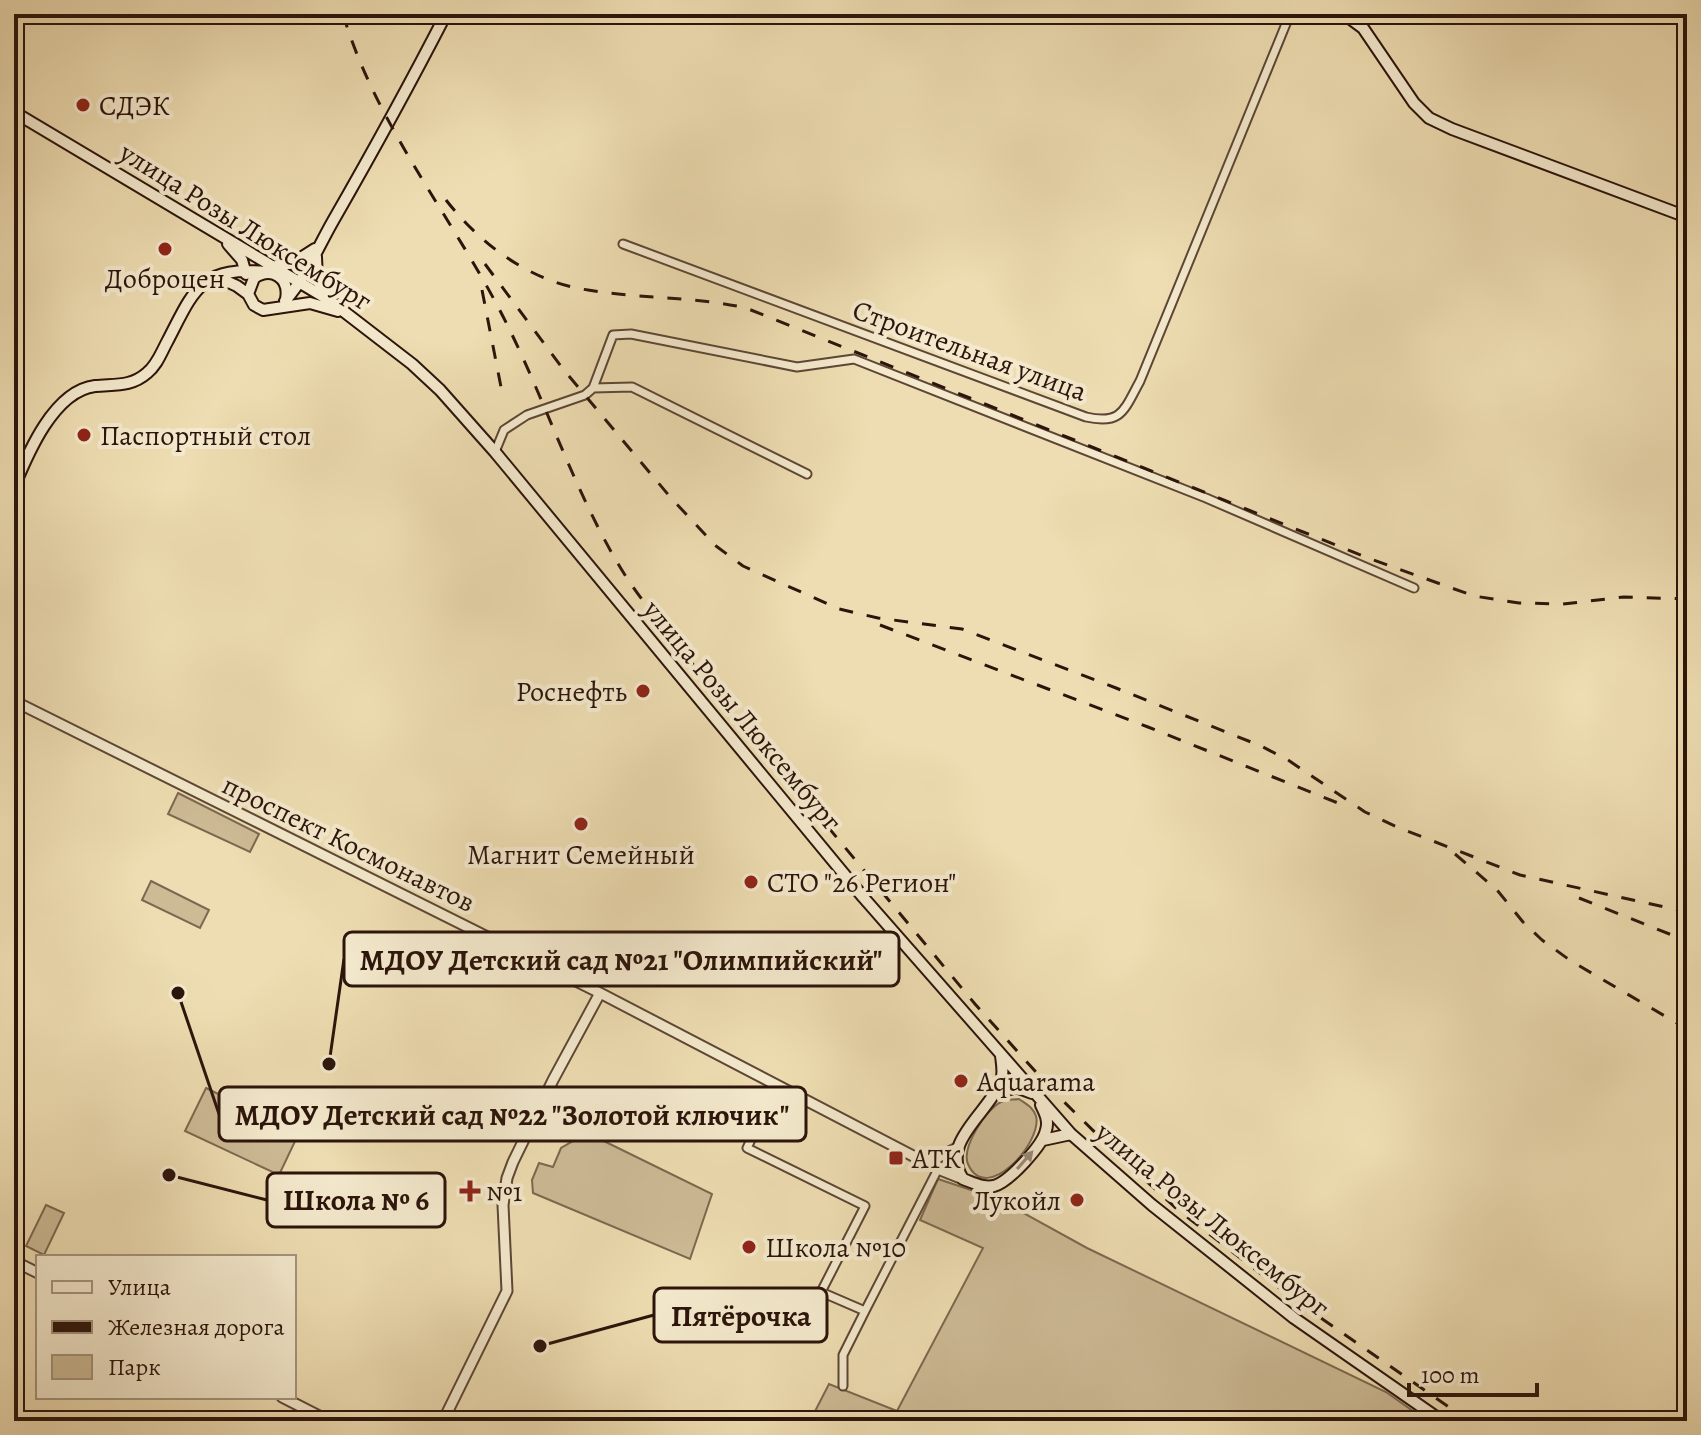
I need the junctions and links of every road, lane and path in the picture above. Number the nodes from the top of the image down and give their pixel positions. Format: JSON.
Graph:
{"nodes":[{"id":1,"x":446,"y":14,"type":"edge"},
{"id":2,"x":1290,"y":14,"type":"edge"},
{"id":3,"x":1344,"y":14,"type":"edge"},
{"id":4,"x":14,"y":112,"type":"edge"},
{"id":5,"x":1687,"y":217,"type":"edge"},
{"id":6,"x":221,"y":237,"type":"junction"},
{"id":7,"x":623,"y":244,"type":"dead end"},
{"id":8,"x":318,"y":248,"type":"junction"},
{"id":9,"x":270,"y":269,"type":"junction"},
{"id":10,"x":246,"y":271,"type":"junction"},
{"id":11,"x":204,"y":282,"type":"junction"},
{"id":12,"x":301,"y":282,"type":"junction"},
{"id":13,"x":248,"y":292,"type":"junction"},
{"id":14,"x":329,"y":300,"type":"junction"},
{"id":15,"x":280,"y":305,"type":"junction"},
{"id":16,"x":344,"y":313,"type":"junction"},
{"id":17,"x":593,"y":388,"type":"junction"},
{"id":18,"x":495,"y":452,"type":"junction"},
{"id":19,"x":807,"y":474,"type":"dead end"},
{"id":20,"x":14,"y":487,"type":"edge"},
{"id":21,"x":1414,"y":588,"type":"dead end"},
{"id":22,"x":14,"y":701,"type":"edge"},
{"id":23,"x":600,"y":993,"type":"junction"},
{"id":24,"x":1001,"y":1056,"type":"junction"},
{"id":25,"x":777,"y":1085,"type":"junction"},
{"id":26,"x":992,"y":1095,"type":"junction"},
{"id":27,"x":1038,"y":1097,"type":"junction"},
{"id":28,"x":1071,"y":1134,"type":"junction"},
{"id":29,"x":1043,"y":1140,"type":"junction"},
{"id":30,"x":957,"y":1148,"type":"junction"},
{"id":31,"x":920,"y":1158,"type":"junction"},
{"id":32,"x":938,"y":1169,"type":"junction"},
{"id":33,"x":963,"y":1179,"type":"junction"},
{"id":34,"x":14,"y":1261,"type":"edge"},
{"id":35,"x":36,"y":1272,"type":"edge"},
{"id":36,"x":865,"y":1311,"type":"junction"},
{"id":37,"x":843,"y":1386,"type":"dead end"},
{"id":38,"x":286,"y":1399,"type":"edge"},
{"id":39,"x":329,"y":1421,"type":"edge"},
{"id":40,"x":443,"y":1421,"type":"edge"},
{"id":41,"x":1442,"y":1421,"type":"edge"}],
"edges":[{"from":1,"to":8,"type":"main road"},
{"from":2,"to":7,"type":"street","name":"Строительная улица"},
{"from":3,"to":5,"type":"main road"},
{"from":4,"to":6,"type":"main road","name":"улица Розы Люксембург"},
{"from":6,"to":9,"type":"main road","name":"улица Розы Люксембург"},
{"from":6,"to":10,"type":"main road"},
{"from":8,"to":9,"type":"main road"},
{"from":8,"to":12,"type":"main road"},
{"from":8,"to":14,"type":"main road"},
{"from":9,"to":10,"type":"main road"},
{"from":9,"to":12,"type":"main road","name":"улица Розы Люксембург"},
{"from":9,"to":13,"type":"main road"},
{"from":9,"to":15,"type":"main road"},
{"from":10,"to":11,"type":"main road"},
{"from":10,"to":13,"type":"main road"},
{"from":11,"to":13,"type":"main road"},
{"from":11,"to":20,"type":"main road"},
{"from":12,"to":14,"type":"main road","name":"улица Розы Люксембург"},
{"from":12,"to":15,"type":"main road"},
{"from":13,"to":15,"type":"main road"},
{"from":14,"to":16,"type":"main road","name":"улица Розы Люксембург"},
{"from":15,"to":16,"type":"main road"},
{"from":16,"to":18,"type":"main road","name":"улица Розы Люксембург"},
{"from":17,"to":18,"type":"street"},
{"from":17,"to":19,"type":"street"},
{"from":17,"to":21,"type":"street"},
{"from":18,"to":24,"type":"main road","name":"улица Розы Люксембург"},
{"from":22,"to":23,"type":"street","name":"проспект Космонавтов"},
{"from":23,"to":25,"type":"street","name":"проспект Космонавтов"},
{"from":23,"to":40,"type":"street"},
{"from":24,"to":26,"type":"main road"},
{"from":24,"to":27,"type":"main road","name":"улица Розы Люксембург"},
{"from":25,"to":31,"type":"street","name":"проспект Космонавтов"},
{"from":25,"to":36,"type":"street"},
{"from":26,"to":27,"type":"main road"},
{"from":26,"to":30,"type":"main road"},
{"from":27,"to":28,"type":"main road","name":"улица Розы Люксембург"},
{"from":27,"to":29,"type":"main road"},
{"from":28,"to":29,"type":"main road"},
{"from":28,"to":41,"type":"main road","name":"улица Розы Люксембург"},
{"from":33,"to":29,"type":"main road","one_way":true},
{"from":30,"to":31,"type":"street"},
{"from":30,"to":33,"type":"main road"},
{"from":31,"to":32,"type":"street","name":"проспект Космонавтов"},
{"from":32,"to":33,"type":"street","name":"проспект Космонавтов"},
{"from":32,"to":36,"type":"street"},
{"from":34,"to":35,"type":"street"},
{"from":36,"to":37,"type":"street"},
{"from":38,"to":39,"type":"street"}]}
